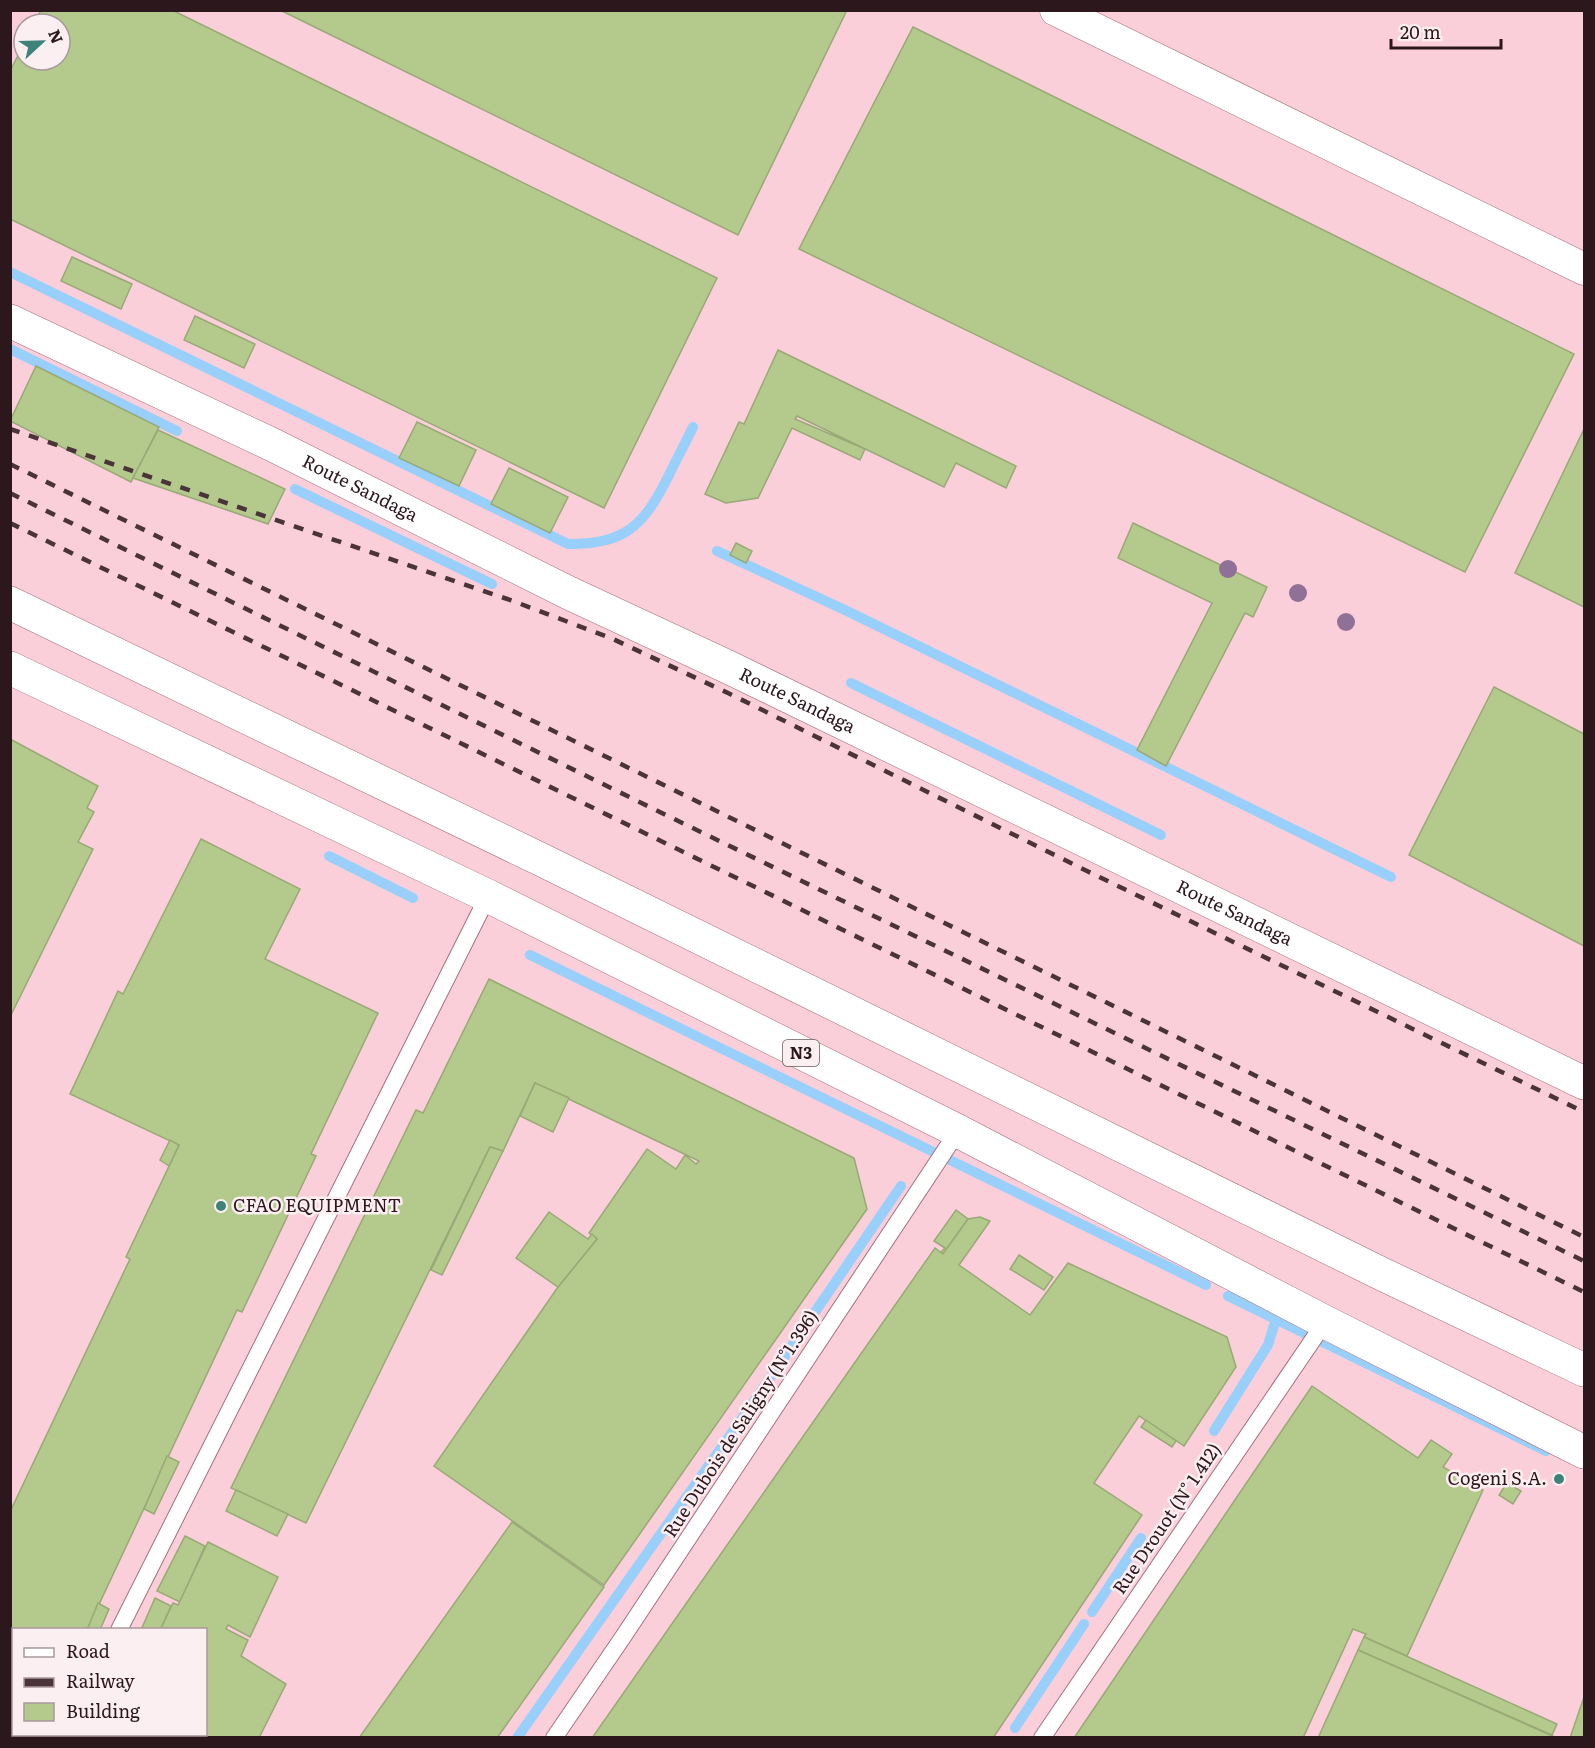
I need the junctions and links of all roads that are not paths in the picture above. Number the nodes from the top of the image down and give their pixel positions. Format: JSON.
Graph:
{"nodes":[{"id":1,"x":1056,"y":10,"type":"edge"},
{"id":2,"x":1584,"y":269,"type":"edge"},
{"id":3,"x":10,"y":321,"type":"edge"},
{"id":4,"x":10,"y":603,"type":"edge"},
{"id":5,"x":10,"y":668,"type":"edge"},
{"id":6,"x":488,"y":896,"type":"junction"},
{"id":7,"x":1584,"y":1083,"type":"edge"},
{"id":8,"x":958,"y":1131,"type":"junction"},
{"id":9,"x":1325,"y":1322,"type":"junction"},
{"id":10,"x":1584,"y":1370,"type":"edge"},
{"id":11,"x":1584,"y":1452,"type":"edge"},
{"id":12,"x":120,"y":1628,"type":"edge"},
{"id":13,"x":554,"y":1737,"type":"edge"},
{"id":14,"x":1042,"y":1737,"type":"edge"}],
"edges":[{"from":1,"to":2,"type":"street"},
{"from":3,"to":7,"type":"main road","name":"Route Sandaga"},
{"from":4,"to":10,"type":"main road"},
{"from":5,"to":6,"type":"main road","number":"N3"},
{"from":6,"to":8,"type":"main road","number":"N3"},
{"from":6,"to":12,"type":"lane"},
{"from":8,"to":9,"type":"main road","number":"N3"},
{"from":8,"to":13,"type":"lane","name":"Rue Dubois de Saligny (N°1.396)"},
{"from":9,"to":11,"type":"main road","number":"N3"},
{"from":9,"to":14,"type":"lane","name":"Rue Drouot (N° 1.412)"}]}
